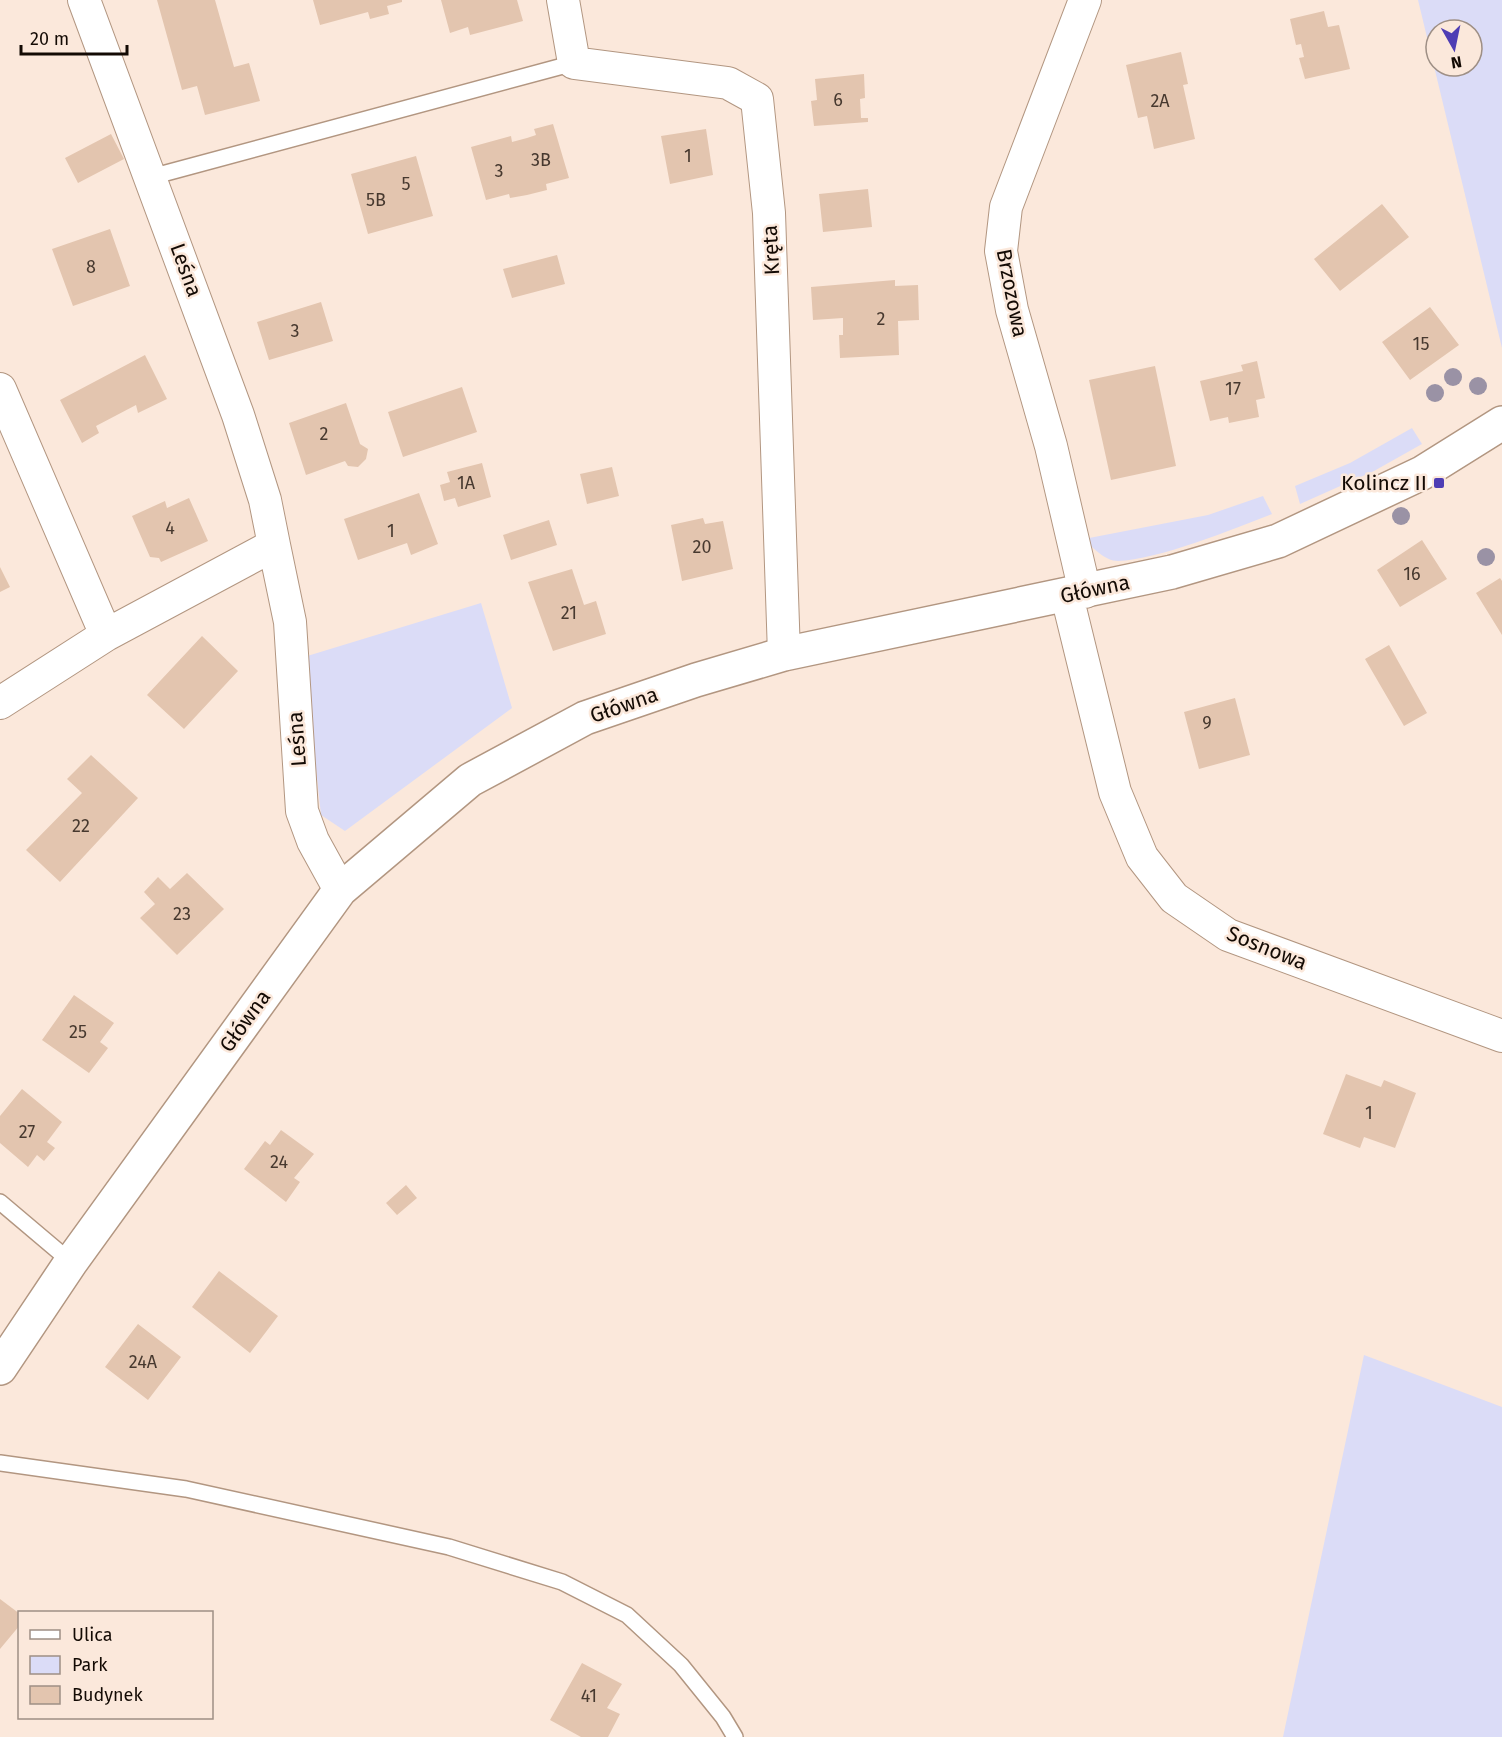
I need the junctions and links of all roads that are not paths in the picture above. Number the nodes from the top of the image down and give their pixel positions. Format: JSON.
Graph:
{"nodes":[{"id":1,"x":84,"y":0,"type":"edge"},
{"id":2,"x":563,"y":0,"type":"edge"},
{"id":3,"x":1085,"y":0,"type":"edge"},
{"id":4,"x":574,"y":63,"type":"junction"},
{"id":5,"x":151,"y":177,"type":"junction"},
{"id":6,"x":0,"y":389,"type":"edge"},
{"id":7,"x":1502,"y":423,"type":"edge"},
{"id":8,"x":274,"y":545,"type":"junction"},
{"id":9,"x":1076,"y":594,"type":"junction"},
{"id":10,"x":106,"y":635,"type":"junction"},
{"id":11,"x":784,"y":654,"type":"junction"},
{"id":12,"x":0,"y":703,"type":"edge"},
{"id":13,"x":340,"y":890,"type":"junction"},
{"id":14,"x":1502,"y":1036,"type":"edge"},
{"id":15,"x":0,"y":1202,"type":"edge"},
{"id":16,"x":71,"y":1262,"type":"junction"},
{"id":17,"x":0,"y":1368,"type":"edge"},
{"id":18,"x":0,"y":1462,"type":"edge"},
{"id":19,"x":735,"y":1737,"type":"edge"}],
"edges":[{"from":1,"to":5,"type":"street","name":"Leśna"},
{"from":2,"to":4,"type":"street"},
{"from":3,"to":9,"type":"street","name":"Brzozowa"},
{"from":4,"to":5,"type":"lane"},
{"from":4,"to":11,"type":"street","name":"Kręta"},
{"from":5,"to":8,"type":"street","name":"Leśna"},
{"from":6,"to":10,"type":"street"},
{"from":7,"to":9,"type":"street","name":"Główna"},
{"from":8,"to":10,"type":"street"},
{"from":8,"to":13,"type":"street","name":"Leśna"},
{"from":9,"to":11,"type":"street","name":"Główna"},
{"from":9,"to":14,"type":"street","name":"Sosnowa"},
{"from":10,"to":12,"type":"street"},
{"from":11,"to":13,"type":"street","name":"Główna"},
{"from":13,"to":16,"type":"street","name":"Główna"},
{"from":15,"to":16,"type":"lane"},
{"from":16,"to":17,"type":"street","name":"Główna"},
{"from":18,"to":19,"type":"lane"}]}
